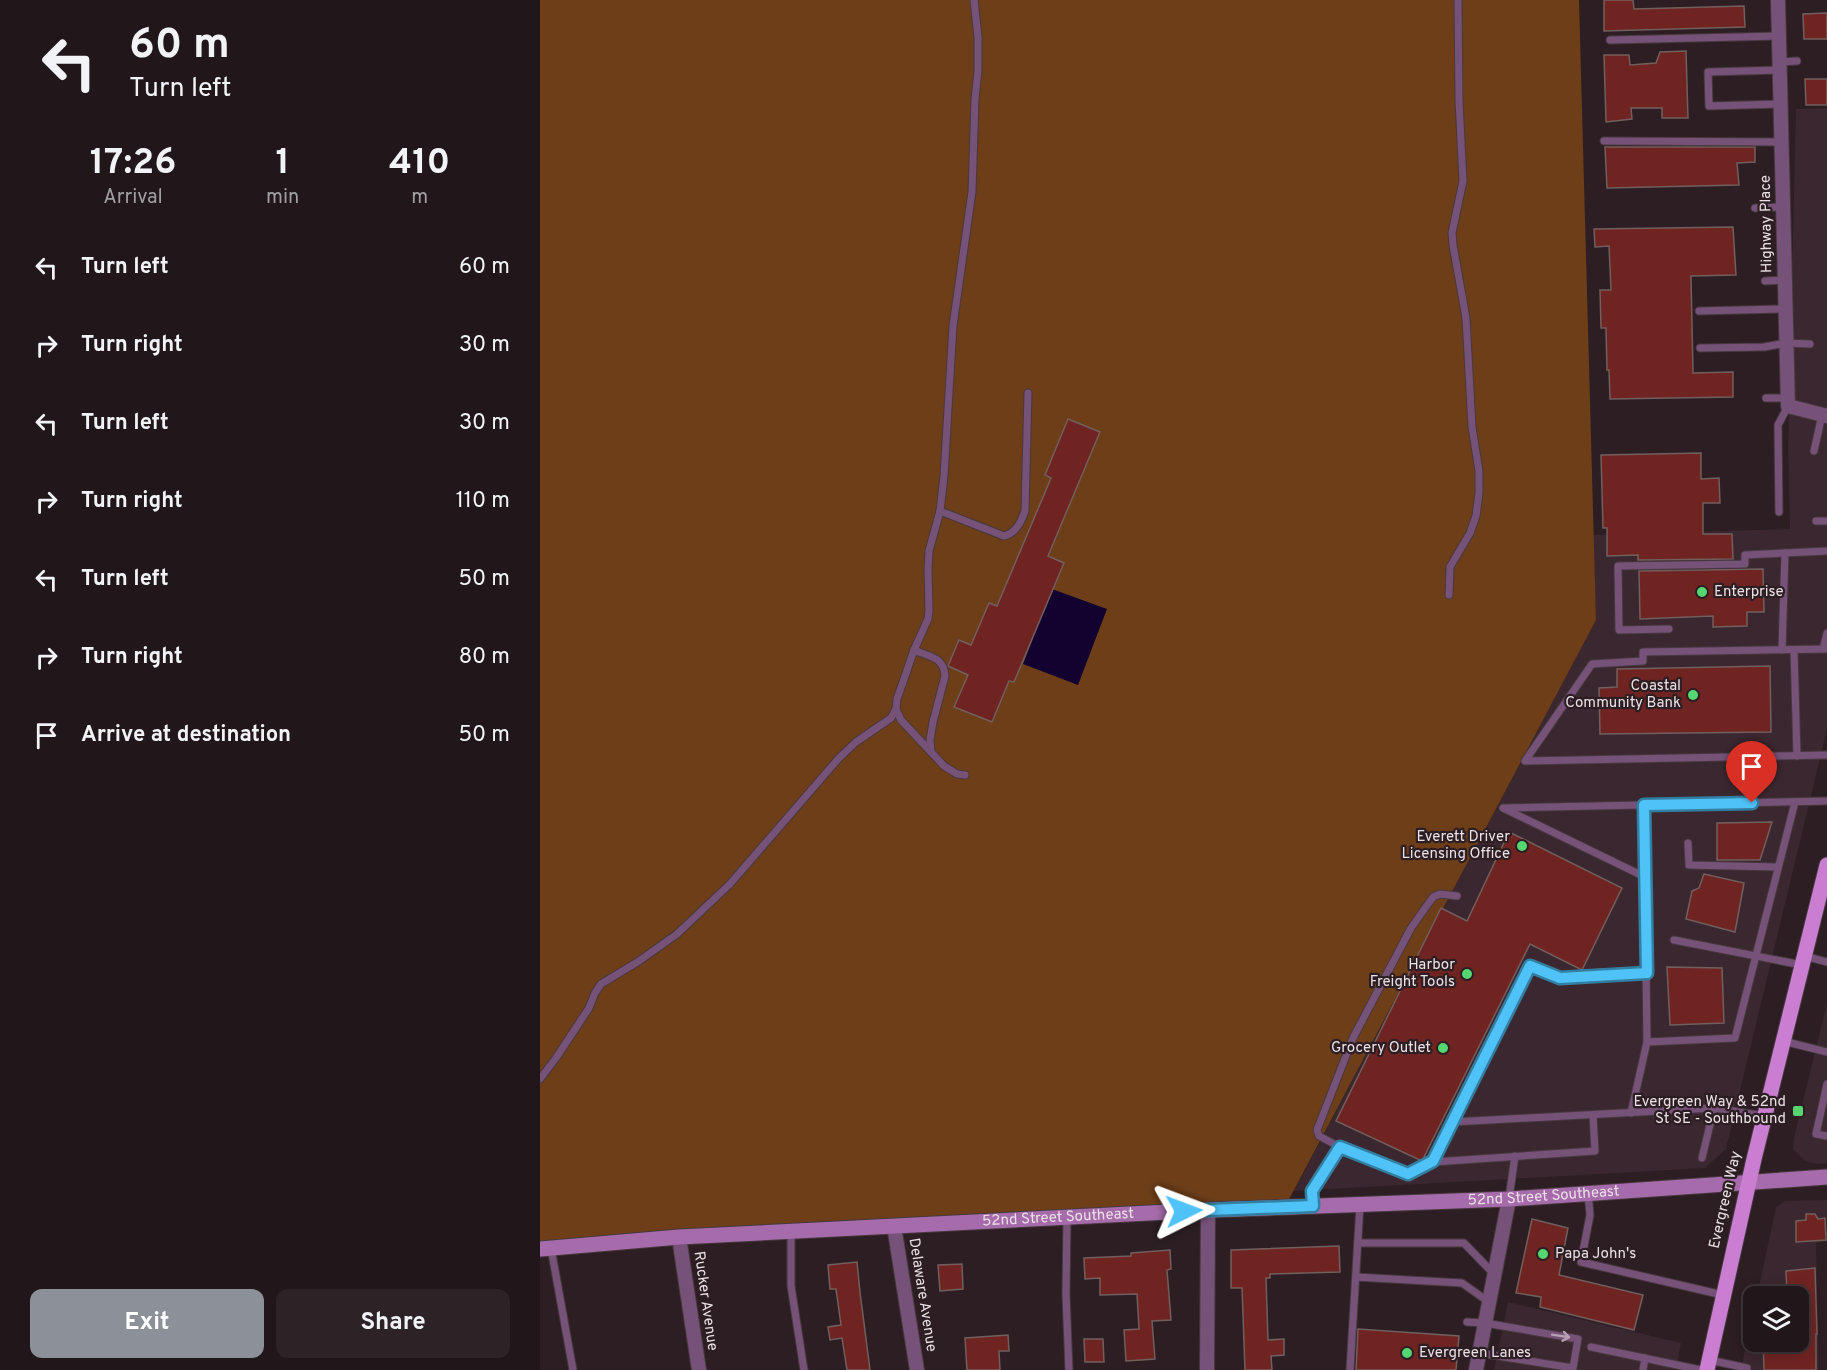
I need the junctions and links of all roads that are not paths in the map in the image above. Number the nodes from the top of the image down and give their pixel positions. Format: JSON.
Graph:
{"nodes":[{"id":1,"x":974,"y":0,"type":"edge"},
{"id":2,"x":1458,"y":0,"type":"edge"},
{"id":3,"x":1778,"y":0,"type":"edge"},
{"id":4,"x":1779,"y":36,"type":"junction"},
{"id":5,"x":1610,"y":40,"type":"dead end"},
{"id":6,"x":1797,"y":62,"type":"dead end"},
{"id":7,"x":1780,"y":66,"type":"junction"},
{"id":8,"x":1780,"y":104,"type":"junction"},
{"id":9,"x":1604,"y":141,"type":"dead end"},
{"id":10,"x":1781,"y":141,"type":"junction"},
{"id":11,"x":1783,"y":207,"type":"junction"},
{"id":12,"x":1755,"y":208,"type":"dead end"},
{"id":13,"x":1784,"y":280,"type":"junction"},
{"id":14,"x":1765,"y":281,"type":"dead end"},
{"id":15,"x":1785,"y":309,"type":"junction"},
{"id":16,"x":1699,"y":311,"type":"dead end"},
{"id":17,"x":1786,"y":343,"type":"junction"},
{"id":18,"x":1810,"y":344,"type":"dead end"},
{"id":19,"x":1700,"y":348,"type":"dead end"},
{"id":20,"x":1028,"y":393,"type":"dead end"},
{"id":21,"x":1766,"y":398,"type":"dead end"},
{"id":22,"x":1787,"y":402,"type":"junction"},
{"id":23,"x":1825,"y":415,"type":"edge"},
{"id":24,"x":1814,"y":451,"type":"dead end"},
{"id":25,"x":940,"y":511,"type":"junction"},
{"id":26,"x":1779,"y":512,"type":"dead end"},
{"id":27,"x":1816,"y":521,"type":"dead end"},
{"id":28,"x":1827,"y":521,"type":"edge"},
{"id":29,"x":1827,"y":551,"type":"edge"},
{"id":30,"x":1785,"y":553,"type":"junction"},
{"id":31,"x":1449,"y":595,"type":"dead end"},
{"id":32,"x":1669,"y":629,"type":"dead end"},
{"id":33,"x":1827,"y":633,"type":"edge"},
{"id":34,"x":1825,"y":649,"type":"edge"},
{"id":35,"x":914,"y":650,"type":"junction"},
{"id":36,"x":1782,"y":650,"type":"junction"},
{"id":37,"x":1794,"y":650,"type":"junction"},
{"id":38,"x":896,"y":709,"type":"junction"},
{"id":39,"x":931,"y":752,"type":"junction"},
{"id":40,"x":1827,"y":755,"type":"edge"},
{"id":41,"x":1797,"y":756,"type":"junction"},
{"id":42,"x":965,"y":775,"type":"dead end"},
{"id":43,"x":1827,"y":801,"type":"edge"},
{"id":44,"x":1795,"y":802,"type":"junction"},
{"id":45,"x":1644,"y":805,"type":"junction"},
{"id":46,"x":1688,"y":843,"type":"dead end"},
{"id":47,"x":1827,"y":865,"type":"edge"},
{"id":48,"x":1778,"y":867,"type":"junction"},
{"id":49,"x":1645,"y":877,"type":"junction"},
{"id":50,"x":1824,"y":888,"type":"edge"},
{"id":51,"x":1457,"y":896,"type":"dead end"},
{"id":52,"x":1674,"y":940,"type":"dead end"},
{"id":53,"x":1756,"y":956,"type":"junction"},
{"id":54,"x":1803,"y":961,"type":"junction"},
{"id":55,"x":1827,"y":962,"type":"edge"},
{"id":56,"x":1647,"y":973,"type":"junction"},
{"id":57,"x":1783,"y":1041,"type":"junction"},
{"id":58,"x":1647,"y":1042,"type":"junction"},
{"id":59,"x":1827,"y":1052,"type":"edge"},
{"id":60,"x":540,"y":1079,"type":"edge"},
{"id":61,"x":1827,"y":1084,"type":"edge"},
{"id":62,"x":1714,"y":1108,"type":"junction"},
{"id":63,"x":1631,"y":1113,"type":"junction"},
{"id":64,"x":1593,"y":1115,"type":"junction"},
{"id":65,"x":1764,"y":1116,"type":"junction"},
{"id":66,"x":1452,"y":1122,"type":"junction"},
{"id":67,"x":1827,"y":1136,"type":"edge"},
{"id":68,"x":1340,"y":1147,"type":"junction"},
{"id":69,"x":1515,"y":1156,"type":"junction"},
{"id":70,"x":1702,"y":1158,"type":"dead end"},
{"id":71,"x":1433,"y":1161,"type":"junction"},
{"id":72,"x":1827,"y":1177,"type":"edge"},
{"id":73,"x":1749,"y":1181,"type":"junction"},
{"id":74,"x":1588,"y":1193,"type":"junction"},
{"id":75,"x":1509,"y":1199,"type":"junction"},
{"id":76,"x":1360,"y":1204,"type":"junction"},
{"id":77,"x":1313,"y":1206,"type":"junction"},
{"id":78,"x":1208,"y":1210,"type":"junction"},
{"id":79,"x":1067,"y":1217,"type":"junction"},
{"id":80,"x":894,"y":1226,"type":"junction"},
{"id":81,"x":791,"y":1232,"type":"junction"},
{"id":82,"x":679,"y":1237,"type":"junction"},
{"id":83,"x":1358,"y":1243,"type":"junction"},
{"id":84,"x":545,"y":1248,"type":"edge"},
{"id":85,"x":1494,"y":1274,"type":"junction"},
{"id":86,"x":1356,"y":1277,"type":"junction"},
{"id":87,"x":1724,"y":1295,"type":"junction"},
{"id":88,"x":1489,"y":1302,"type":"junction"},
{"id":89,"x":1467,"y":1322,"type":"dead end"},
{"id":90,"x":1485,"y":1323,"type":"junction"},
{"id":91,"x":1592,"y":1347,"type":"dead end"},
{"id":92,"x":1479,"y":1353,"type":"junction"},
{"id":93,"x":1645,"y":1358,"type":"junction"},
{"id":94,"x":1706,"y":1367,"type":"edge"},
{"id":95,"x":1747,"y":1368,"type":"dead end"},
{"id":96,"x":573,"y":1370,"type":"edge"},
{"id":97,"x":699,"y":1370,"type":"edge"},
{"id":98,"x":804,"y":1370,"type":"edge"},
{"id":99,"x":917,"y":1370,"type":"edge"},
{"id":100,"x":1069,"y":1370,"type":"edge"},
{"id":101,"x":1207,"y":1370,"type":"edge"},
{"id":102,"x":1350,"y":1370,"type":"edge"},
{"id":103,"x":1476,"y":1370,"type":"edge"},
{"id":104,"x":1643,"y":1370,"type":"edge"}],
"edges":[{"from":1,"to":25,"type":"lane"},
{"from":2,"to":31,"type":"lane"},
{"from":3,"to":4,"type":"street","name":"Highway Place"},
{"from":4,"to":5,"type":"lane"},
{"from":4,"to":7,"type":"street","name":"Highway Place"},
{"from":6,"to":7,"type":"lane"},
{"from":7,"to":8,"type":"street","name":"Highway Place"},
{"from":7,"to":8,"type":"lane"},
{"from":8,"to":10,"type":"street","name":"Highway Place"},
{"from":9,"to":10,"type":"lane"},
{"from":10,"to":11,"type":"street","name":"Highway Place"},
{"from":11,"to":12,"type":"lane"},
{"from":11,"to":13,"type":"street","name":"Highway Place"},
{"from":13,"to":14,"type":"lane"},
{"from":13,"to":15,"type":"street","name":"Highway Place"},
{"from":15,"to":16,"type":"lane"},
{"from":15,"to":17,"type":"street","name":"Highway Place"},
{"from":17,"to":18,"type":"lane"},
{"from":17,"to":19,"type":"lane"},
{"from":17,"to":22,"type":"street","name":"Highway Place"},
{"from":20,"to":25,"type":"lane"},
{"from":21,"to":22,"type":"lane"},
{"from":22,"to":23,"type":"street"},
{"from":22,"to":26,"type":"lane"},
{"from":23,"to":24,"type":"lane"},
{"from":25,"to":35,"type":"lane"},
{"from":27,"to":28,"type":"lane"},
{"from":29,"to":30,"type":"lane"},
{"from":30,"to":32,"type":"lane"},
{"from":30,"to":36,"type":"lane"},
{"from":33,"to":34,"type":"lane"},
{"from":34,"to":37,"type":"lane"},
{"from":35,"to":38,"type":"lane"},
{"from":35,"to":39,"type":"lane"},
{"from":36,"to":37,"type":"lane"},
{"from":36,"to":41,"type":"lane"},
{"from":37,"to":41,"type":"lane"},
{"from":38,"to":39,"type":"lane"},
{"from":38,"to":60,"type":"lane"},
{"from":39,"to":42,"type":"lane"},
{"from":40,"to":41,"type":"lane"},
{"from":43,"to":44,"type":"lane"},
{"from":44,"to":45,"type":"lane"},
{"from":44,"to":48,"type":"lane"},
{"from":45,"to":49,"type":"lane"},
{"from":45,"to":49,"type":"lane"},
{"from":46,"to":48,"type":"lane"},
{"from":47,"to":50,"type":"main road","name":"Evergreen Way"},
{"from":48,"to":53,"type":"lane"},
{"from":49,"to":56,"type":"lane"},
{"from":50,"to":54,"type":"main road","name":"Evergreen Way"},
{"from":51,"to":68,"type":"lane"},
{"from":52,"to":53,"type":"lane"},
{"from":53,"to":54,"type":"lane"},
{"from":53,"to":58,"type":"lane"},
{"from":54,"to":55,"type":"lane"},
{"from":54,"to":57,"type":"main road","name":"Evergreen Way"},
{"from":56,"to":58,"type":"lane"},
{"from":56,"to":66,"type":"lane"},
{"from":57,"to":59,"type":"lane"},
{"from":57,"to":65,"type":"main road","name":"Evergreen Way"},
{"from":58,"to":63,"type":"lane"},
{"from":61,"to":67,"type":"lane"},
{"from":62,"to":63,"type":"lane"},
{"from":62,"to":65,"type":"lane"},
{"from":62,"to":70,"type":"lane"},
{"from":63,"to":64,"type":"lane"},
{"from":64,"to":66,"type":"lane"},
{"from":64,"to":69,"type":"lane"},
{"from":65,"to":73,"type":"main road","name":"Evergreen Way"},
{"from":66,"to":71,"type":"lane"},
{"from":68,"to":71,"type":"lane"},
{"from":68,"to":77,"type":"lane"},
{"from":69,"to":71,"type":"lane"},
{"from":69,"to":75,"type":"lane"},
{"from":72,"to":73,"type":"street","name":"52nd Street Southeast"},
{"from":73,"to":74,"type":"street","name":"52nd Street Southeast"},
{"from":73,"to":87,"type":"main road","name":"Evergreen Way"},
{"from":74,"to":75,"type":"street","name":"52nd Street Southeast"},
{"from":74,"to":87,"type":"lane"},
{"from":75,"to":76,"type":"street","name":"52nd Street Southeast"},
{"from":75,"to":85,"type":"street"},
{"from":76,"to":77,"type":"street","name":"52nd Street Southeast"},
{"from":76,"to":83,"type":"lane"},
{"from":77,"to":78,"type":"street","name":"52nd Street Southeast"},
{"from":78,"to":79,"type":"street","name":"52nd Street Southeast"},
{"from":78,"to":101,"type":"street"},
{"from":79,"to":80,"type":"street","name":"52nd Street Southeast"},
{"from":79,"to":100,"type":"lane"},
{"from":80,"to":81,"type":"street","name":"52nd Street Southeast"},
{"from":80,"to":99,"type":"street","name":"Delaware Avenue"},
{"from":81,"to":82,"type":"street","name":"52nd Street Southeast"},
{"from":81,"to":98,"type":"lane"},
{"from":82,"to":84,"type":"street","name":"52nd Street Southeast"},
{"from":82,"to":97,"type":"street","name":"Rucker Avenue"},
{"from":83,"to":85,"type":"lane"},
{"from":83,"to":86,"type":"lane"},
{"from":84,"to":96,"type":"lane"},
{"from":85,"to":88,"type":"street"},
{"from":86,"to":88,"type":"lane"},
{"from":86,"to":102,"type":"lane"},
{"from":87,"to":94,"type":"main road","name":"Evergreen Way"},
{"from":88,"to":90,"type":"street"},
{"from":89,"to":90,"type":"lane"},
{"from":90,"to":92,"type":"street"},
{"from":90,"to":92,"type":"lane","one_way":true},
{"from":91,"to":93,"type":"lane"},
{"from":92,"to":103,"type":"street"},
{"from":93,"to":94,"type":"lane"},
{"from":93,"to":104,"type":"lane"},
{"from":94,"to":95,"type":"lane"}]}
